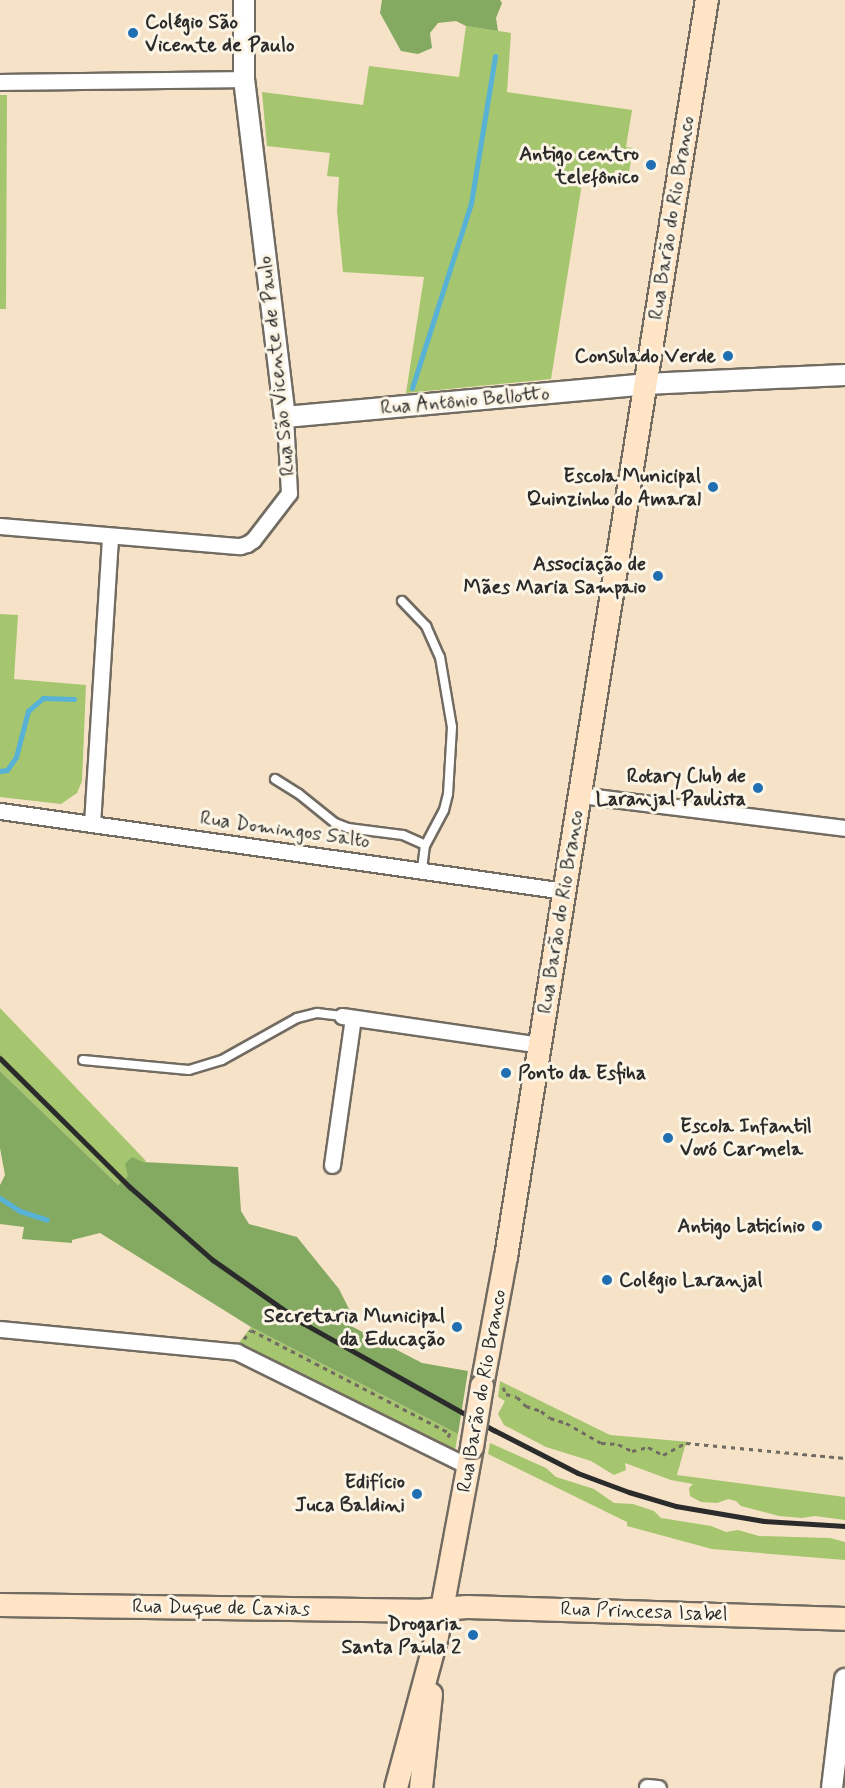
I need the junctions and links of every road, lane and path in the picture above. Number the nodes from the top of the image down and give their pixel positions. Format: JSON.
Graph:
{"nodes":[{"id":1,"x":244,"y":0,"type":"edge"},
{"id":2,"x":707,"y":0,"type":"edge"},
{"id":3,"x":244,"y":79,"type":"junction"},
{"id":4,"x":0,"y":82,"type":"edge"},
{"id":5,"x":845,"y":375,"type":"edge"},
{"id":6,"x":645,"y":384,"type":"junction"},
{"id":7,"x":285,"y":417,"type":"junction"},
{"id":8,"x":0,"y":526,"type":"edge"},
{"id":9,"x":110,"y":537,"type":"junction"},
{"id":10,"x":402,"y":601,"type":"dead end"},
{"id":11,"x":275,"y":779,"type":"dead end"},
{"id":12,"x":580,"y":795,"type":"junction"},
{"id":13,"x":0,"y":811,"type":"edge"},
{"id":14,"x":92,"y":824,"type":"junction"},
{"id":15,"x":845,"y":828,"type":"edge"},
{"id":16,"x":426,"y":845,"type":"junction"},
{"id":17,"x":422,"y":871,"type":"junction"},
{"id":18,"x":565,"y":891,"type":"junction"},
{"id":19,"x":347,"y":1017,"type":"junction"},
{"id":20,"x":540,"y":1045,"type":"junction"},
{"id":21,"x":83,"y":1060,"type":"dead end"},
{"id":22,"x":332,"y":1165,"type":"dead end"},
{"id":23,"x":0,"y":1329,"type":"edge"},
{"id":24,"x":242,"y":1343,"type":"dead end"},
{"id":25,"x":482,"y":1383,"type":"junction"},
{"id":26,"x":445,"y":1443,"type":"dead end"},
{"id":27,"x":470,"y":1456,"type":"junction"},
{"id":28,"x":845,"y":1458,"type":"edge"},
{"id":29,"x":0,"y":1605,"type":"edge"},
{"id":30,"x":442,"y":1609,"type":"junction"},
{"id":31,"x":845,"y":1619,"type":"edge"},
{"id":32,"x":437,"y":1636,"type":"junction"},
{"id":33,"x":845,"y":1679,"type":"edge"},
{"id":34,"x":396,"y":1788,"type":"edge"},
{"id":35,"x":421,"y":1788,"type":"edge"},
{"id":36,"x":832,"y":1788,"type":"edge"}],
"edges":[{"from":1,"to":3,"type":"street","name":"Rua São Vicente de Paulo"},
{"from":2,"to":6,"type":"main road","name":"Rua Barão do Rio Branco"},
{"from":3,"to":4,"type":"street"},
{"from":3,"to":7,"type":"street","name":"Rua São Vicente de Paulo"},
{"from":5,"to":6,"type":"street","name":"Rua Antônio Bellotto"},
{"from":6,"to":7,"type":"street","name":"Rua Antônio Bellotto"},
{"from":6,"to":12,"type":"main road","name":"Rua Barão do Rio Branco"},
{"from":7,"to":9,"type":"street","name":"Rua São Vicente de Paulo"},
{"from":8,"to":9,"type":"street","name":"Rua São Vicente de Paulo"},
{"from":9,"to":14,"type":"street"},
{"from":10,"to":16,"type":"lane"},
{"from":11,"to":16,"type":"lane"},
{"from":12,"to":15,"type":"street"},
{"from":12,"to":18,"type":"main road","name":"Rua Barão do Rio Branco"},
{"from":13,"to":14,"type":"street","name":"Rua Domingos Salto"},
{"from":14,"to":17,"type":"street","name":"Rua Domingos Salto"},
{"from":16,"to":17,"type":"lane"},
{"from":17,"to":18,"type":"street","name":"Rua Domingos Salto"},
{"from":18,"to":20,"type":"main road","name":"Rua Barão do Rio Branco"},
{"from":19,"to":20,"type":"street"},
{"from":19,"to":21,"type":"lane"},
{"from":19,"to":22,"type":"street"},
{"from":20,"to":25,"type":"main road","name":"Rua Barão do Rio Branco"},
{"from":23,"to":27,"type":"street"},
{"from":24,"to":26,"type":"path"},
{"from":25,"to":27,"type":"main road","name":"Rua Barão do Rio Branco","bridge":true},
{"from":25,"to":28,"type":"path"},
{"from":27,"to":30,"type":"main road","name":"Rua Barão do Rio Branco"},
{"from":29,"to":30,"type":"main road","name":"Rua Duque de Caxias"},
{"from":30,"to":31,"type":"main road","name":"Rua Princesa Isabel"},
{"from":30,"to":32,"type":"main road","name":"Rua Barão do Rio Branco"},
{"from":32,"to":34,"type":"main road"},
{"from":32,"to":35,"type":"main road"},
{"from":33,"to":36,"type":"street"}]}
